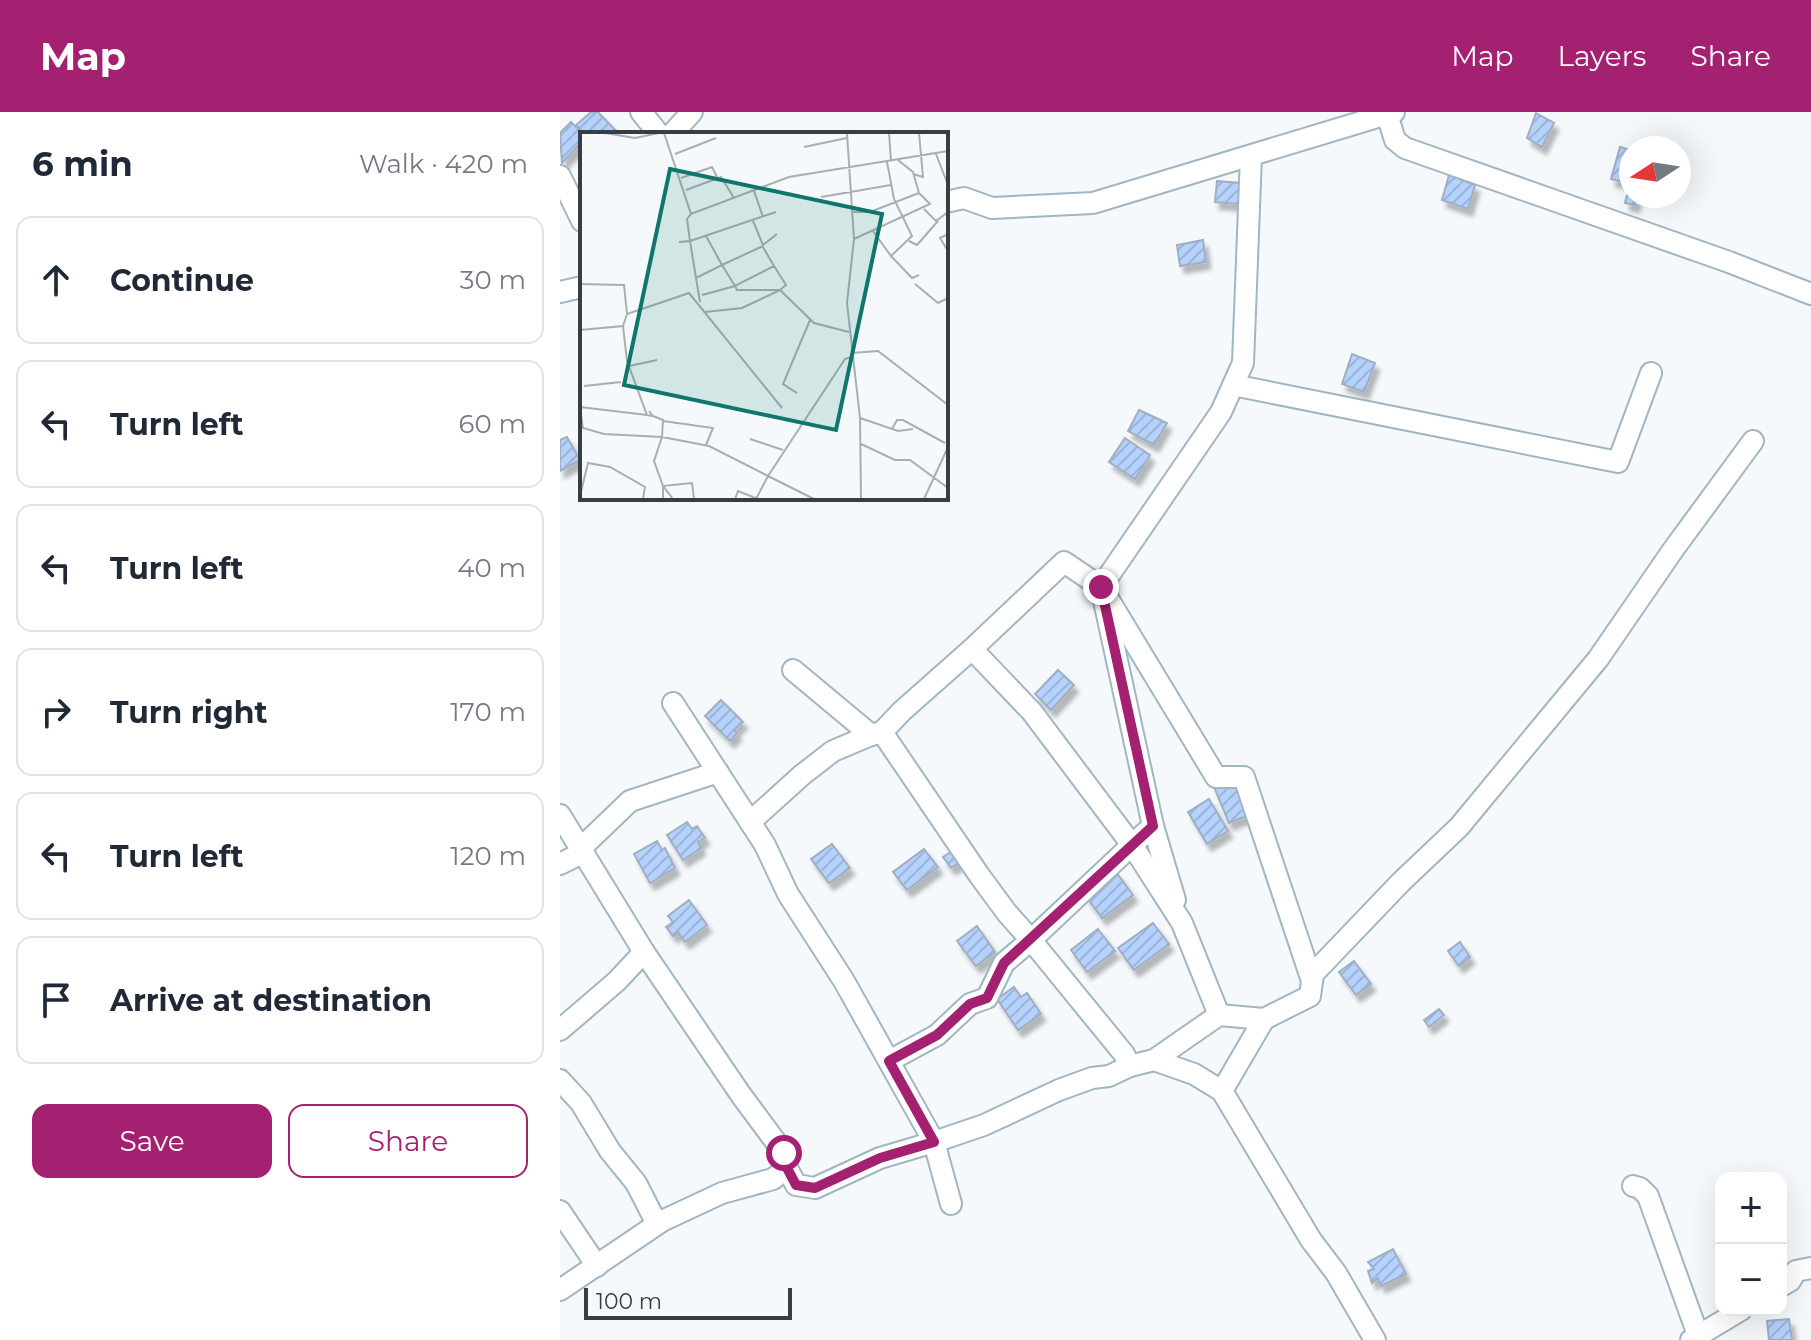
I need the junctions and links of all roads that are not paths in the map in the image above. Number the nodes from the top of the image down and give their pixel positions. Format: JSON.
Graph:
{"nodes":[{"id":1,"x":641,"y":112,"type":"edge"},
{"id":2,"x":692,"y":112,"type":"edge"},
{"id":3,"x":1390,"y":113,"type":"edge"},
{"id":4,"x":1362,"y":117,"type":"edge"},
{"id":5,"x":657,"y":132,"type":"edge"},
{"id":6,"x":674,"y":132,"type":"edge"},
{"id":7,"x":1251,"y":156,"type":"junction"},
{"id":8,"x":560,"y":176,"type":"edge"},
{"id":9,"x":948,"y":202,"type":"edge"},
{"id":10,"x":580,"y":217,"type":"edge"},
{"id":11,"x":580,"y":287,"type":"edge"},
{"id":12,"x":560,"y":292,"type":"edge"},
{"id":13,"x":1811,"y":294,"type":"edge"},
{"id":14,"x":1651,"y":373,"type":"dead end"},
{"id":15,"x":1233,"y":385,"type":"junction"},
{"id":16,"x":1753,"y":441,"type":"dead end"},
{"id":17,"x":1101,"y":587,"type":"junction"},
{"id":18,"x":972,"y":649,"type":"junction"},
{"id":19,"x":793,"y":670,"type":"dead end"},
{"id":20,"x":673,"y":703,"type":"dead end"},
{"id":21,"x":876,"y":734,"type":"junction"},
{"id":22,"x":718,"y":772,"type":"junction"},
{"id":23,"x":560,"y":815,"type":"edge"},
{"id":24,"x":750,"y":822,"type":"junction"},
{"id":25,"x":1153,"y":826,"type":"junction"},
{"id":26,"x":1132,"y":845,"type":"junction"},
{"id":27,"x":582,"y":850,"type":"junction"},
{"id":28,"x":560,"y":864,"type":"edge"},
{"id":29,"x":1182,"y":923,"type":"junction"},
{"id":30,"x":1031,"y":940,"type":"junction"},
{"id":31,"x":644,"y":952,"type":"junction"},
{"id":32,"x":1312,"y":981,"type":"junction"},
{"id":33,"x":1219,"y":1015,"type":"junction"},
{"id":34,"x":1264,"y":1019,"type":"junction"},
{"id":35,"x":560,"y":1030,"type":"edge"},
{"id":36,"x":1154,"y":1060,"type":"junction"},
{"id":37,"x":889,"y":1061,"type":"junction"},
{"id":38,"x":1130,"y":1066,"type":"junction"},
{"id":39,"x":560,"y":1080,"type":"edge"},
{"id":40,"x":1222,"y":1091,"type":"junction"},
{"id":41,"x":934,"y":1142,"type":"junction"},
{"id":42,"x":787,"y":1168,"type":"junction"},
{"id":43,"x":1633,"y":1186,"type":"dead end"},
{"id":44,"x":951,"y":1204,"type":"dead end"},
{"id":45,"x":560,"y":1211,"type":"edge"},
{"id":46,"x":657,"y":1224,"type":"junction"},
{"id":47,"x":597,"y":1266,"type":"junction"},
{"id":48,"x":1811,"y":1268,"type":"edge"},
{"id":49,"x":1787,"y":1283,"type":"edge"},
{"id":50,"x":560,"y":1290,"type":"edge"},
{"id":51,"x":1731,"y":1316,"type":"edge"},
{"id":52,"x":1695,"y":1337,"type":"edge"},
{"id":53,"x":1375,"y":1340,"type":"edge"}],
"edges":[{"from":1,"to":5,"type":"street"},
{"from":2,"to":6,"type":"street"},
{"from":3,"to":4,"type":"street"},
{"from":3,"to":13,"type":"street"},
{"from":4,"to":7,"type":"street"},
{"from":7,"to":9,"type":"street"},
{"from":7,"to":15,"type":"street"},
{"from":8,"to":10,"type":"street"},
{"from":11,"to":12,"type":"street"},
{"from":14,"to":15,"type":"street"},
{"from":15,"to":17,"type":"street"},
{"from":16,"to":32,"type":"street"},
{"from":17,"to":18,"type":"street"},
{"from":17,"to":25,"type":"street"},
{"from":17,"to":32,"type":"street"},
{"from":18,"to":21,"type":"street"},
{"from":18,"to":26,"type":"street"},
{"from":19,"to":21,"type":"street"},
{"from":20,"to":22,"type":"street"},
{"from":21,"to":24,"type":"street"},
{"from":21,"to":30,"type":"street"},
{"from":22,"to":24,"type":"street"},
{"from":22,"to":27,"type":"street"},
{"from":23,"to":27,"type":"street"},
{"from":24,"to":37,"type":"street"},
{"from":25,"to":26,"type":"street"},
{"from":25,"to":29,"type":"street"},
{"from":26,"to":29,"type":"street"},
{"from":26,"to":30,"type":"street"},
{"from":27,"to":28,"type":"street"},
{"from":27,"to":31,"type":"street"},
{"from":29,"to":33,"type":"street"},
{"from":30,"to":37,"type":"street"},
{"from":30,"to":38,"type":"street"},
{"from":31,"to":35,"type":"street"},
{"from":31,"to":42,"type":"street"},
{"from":32,"to":34,"type":"street"},
{"from":33,"to":34,"type":"street"},
{"from":33,"to":36,"type":"street"},
{"from":34,"to":40,"type":"street"},
{"from":36,"to":38,"type":"street"},
{"from":36,"to":40,"type":"street"},
{"from":37,"to":41,"type":"street"},
{"from":38,"to":41,"type":"street"},
{"from":39,"to":46,"type":"street"},
{"from":40,"to":53,"type":"street"},
{"from":41,"to":42,"type":"street"},
{"from":41,"to":44,"type":"street"},
{"from":42,"to":46,"type":"street"},
{"from":43,"to":52,"type":"street"},
{"from":45,"to":47,"type":"street"},
{"from":46,"to":47,"type":"street"},
{"from":47,"to":50,"type":"street"},
{"from":48,"to":49,"type":"street"},
{"from":51,"to":52,"type":"street"}]}
